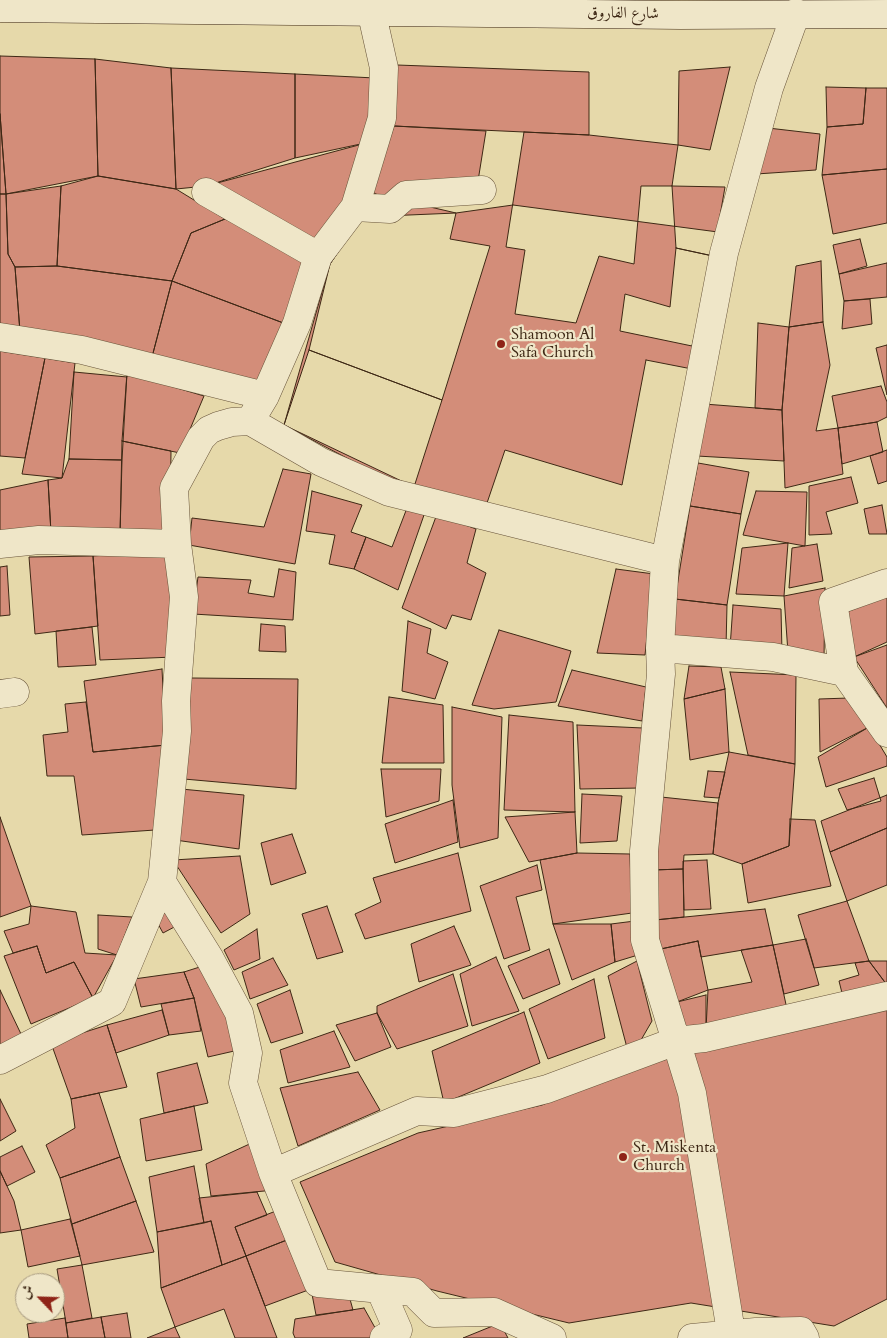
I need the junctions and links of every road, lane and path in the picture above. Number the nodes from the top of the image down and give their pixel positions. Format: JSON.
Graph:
{"nodes":[{"id":1,"x":381,"y":7,"type":"edge"},
{"id":2,"x":0,"y":8,"type":"edge"},
{"id":3,"x":679,"y":8,"type":"edge"},
{"id":4,"x":796,"y":13,"type":"junction"},
{"id":5,"x":887,"y":14,"type":"edge"},
{"id":6,"x":482,"y":190,"type":"dead end"},
{"id":7,"x":206,"y":192,"type":"dead end"},
{"id":8,"x":355,"y":206,"type":"junction"},
{"id":9,"x":318,"y":256,"type":"junction"},
{"id":10,"x":0,"y":337,"type":"edge"},
{"id":11,"x":265,"y":396,"type":"junction"},
{"id":12,"x":250,"y":420,"type":"junction"},
{"id":13,"x":0,"y":544,"type":"edge"},
{"id":14,"x":177,"y":544,"type":"junction"},
{"id":15,"x":665,"y":561,"type":"junction"},
{"id":16,"x":887,"y":583,"type":"edge"},
{"id":17,"x":660,"y":648,"type":"junction"},
{"id":18,"x":844,"y":672,"type":"junction"},
{"id":19,"x":887,"y":732,"type":"edge"},
{"id":20,"x":162,"y":882,"type":"junction"},
{"id":21,"x":887,"y":996,"type":"edge"},
{"id":22,"x":676,"y":1041,"type":"junction"},
{"id":23,"x":0,"y":1060,"type":"edge"},
{"id":24,"x":273,"y":1173,"type":"junction"},
{"id":25,"x":380,"y":1289,"type":"junction"},
{"id":26,"x":732,"y":1337,"type":"edge"},
{"id":27,"x":384,"y":1338,"type":"edge"},
{"id":28,"x":552,"y":1338,"type":"edge"},
{"id":29,"x":692,"y":1338,"type":"edge"},
{"id":30,"x":805,"y":1338,"type":"edge"}],
"edges":[{"from":1,"to":2,"type":"street","name":"شارع الفاروق"},
{"from":1,"to":3,"type":"street","name":"شارع الفاروق"},
{"from":1,"to":8,"type":"street"},
{"from":3,"to":4,"type":"street","name":"شارع الفاروق"},
{"from":4,"to":5,"type":"street","name":"شارع الفاروق"},
{"from":4,"to":15,"type":"street"},
{"from":6,"to":8,"type":"street"},
{"from":7,"to":9,"type":"street"},
{"from":8,"to":9,"type":"street"},
{"from":9,"to":11,"type":"street"},
{"from":10,"to":11,"type":"street"},
{"from":11,"to":12,"type":"street"},
{"from":12,"to":14,"type":"street"},
{"from":12,"to":15,"type":"street"},
{"from":13,"to":14,"type":"street"},
{"from":14,"to":20,"type":"street"},
{"from":15,"to":17,"type":"street"},
{"from":16,"to":18,"type":"street"},
{"from":17,"to":18,"type":"street"},
{"from":17,"to":22,"type":"street"},
{"from":18,"to":19,"type":"street"},
{"from":20,"to":23,"type":"street"},
{"from":20,"to":24,"type":"street"},
{"from":21,"to":22,"type":"street"},
{"from":22,"to":24,"type":"street"},
{"from":22,"to":26,"type":"street"},
{"from":24,"to":25,"type":"street"},
{"from":25,"to":27,"type":"street"},
{"from":25,"to":28,"type":"street"},
{"from":26,"to":29,"type":"street"},
{"from":26,"to":30,"type":"street"}]}
